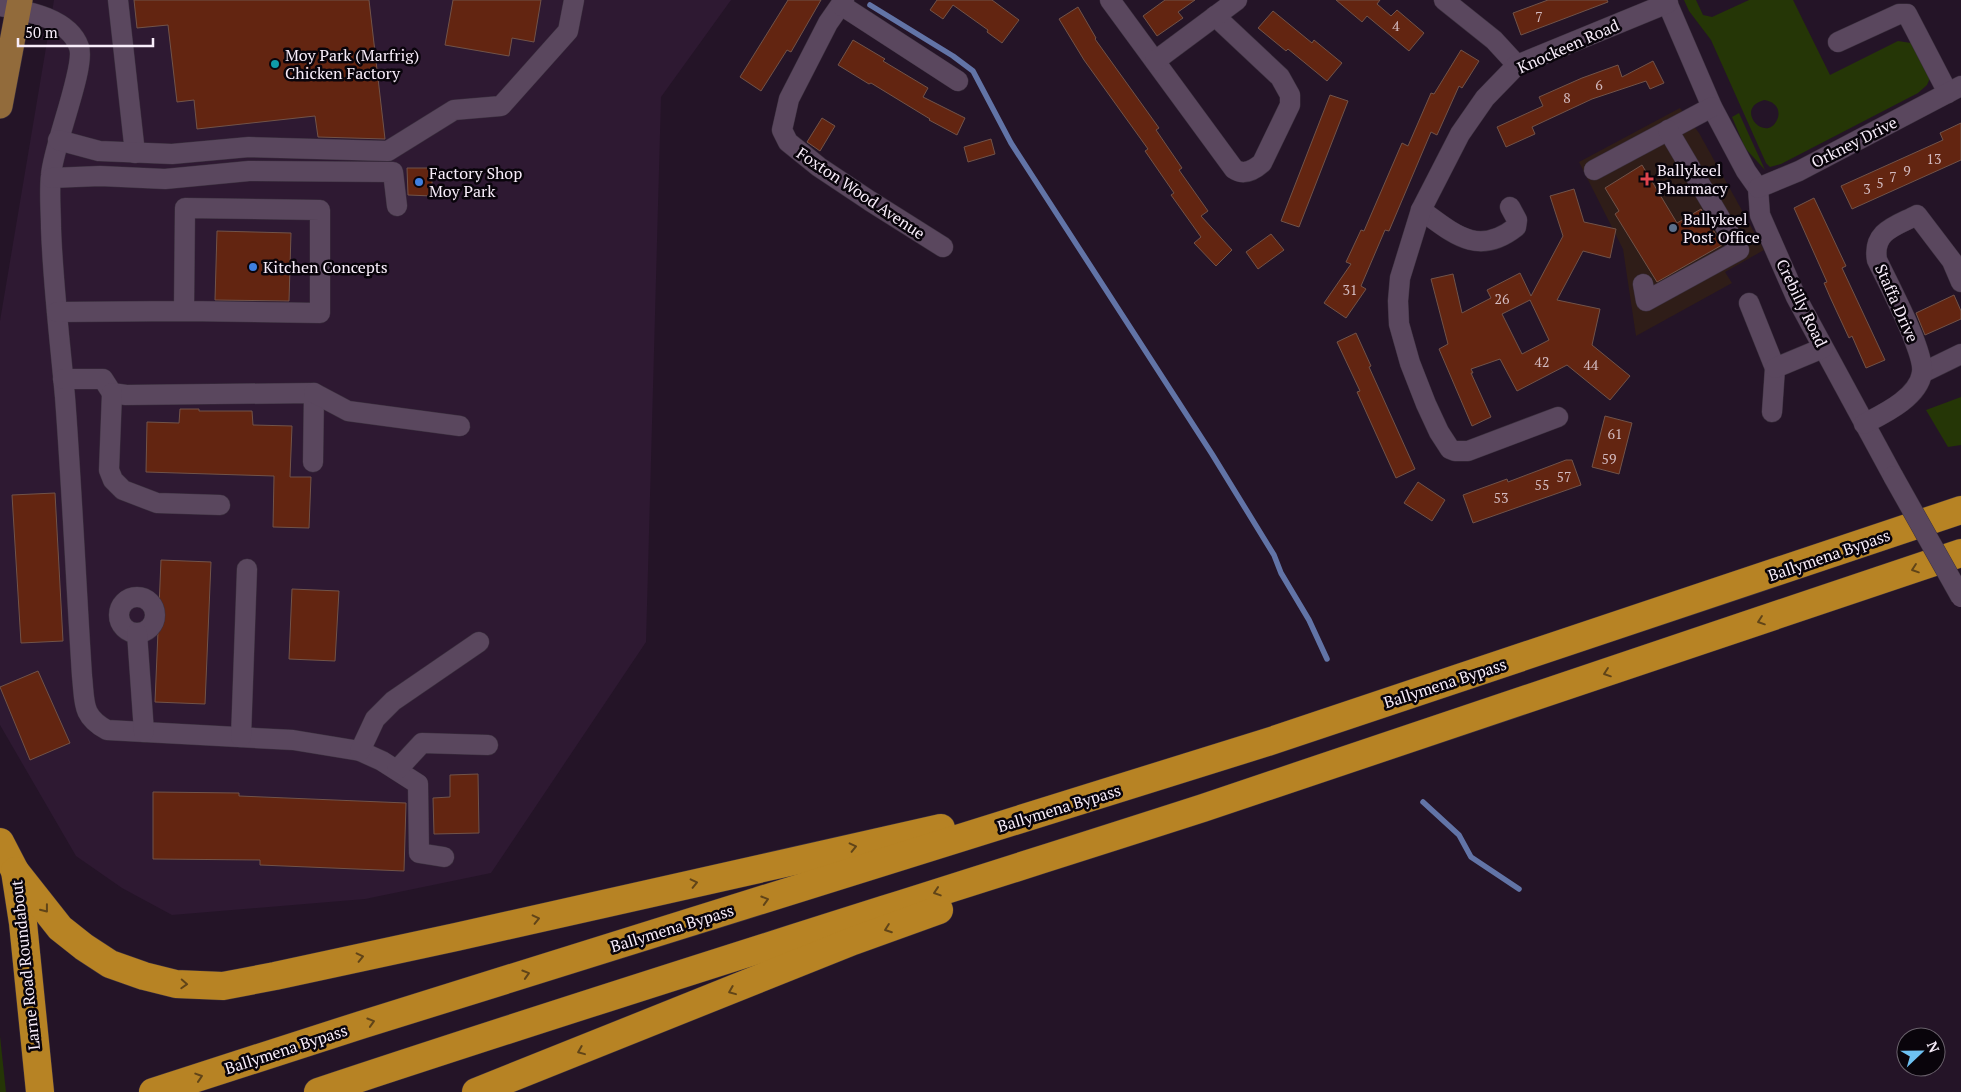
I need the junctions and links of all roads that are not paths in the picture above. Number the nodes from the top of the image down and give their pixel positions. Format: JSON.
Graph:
{"nodes":[{"id":1,"x":118,"y":0,"type":"edge"},
{"id":2,"x":574,"y":0,"type":"edge"},
{"id":3,"x":1110,"y":0,"type":"edge"},
{"id":4,"x":1237,"y":0,"type":"edge"},
{"id":5,"x":1444,"y":0,"type":"edge"},
{"id":6,"x":842,"y":2,"type":"edge"},
{"id":7,"x":1667,"y":2,"type":"edge"},
{"id":8,"x":13,"y":5,"type":"edge"},
{"id":9,"x":1215,"y":16,"type":"junction"},
{"id":10,"x":1838,"y":42,"type":"dead end"},
{"id":11,"x":1155,"y":61,"type":"junction"},
{"id":12,"x":1517,"y":65,"type":"junction"},
{"id":13,"x":958,"y":81,"type":"dead end"},
{"id":14,"x":1954,"y":90,"type":"edge"},
{"id":15,"x":0,"y":106,"type":"edge"},
{"id":16,"x":1712,"y":107,"type":"junction"},
{"id":17,"x":1668,"y":130,"type":"junction"},
{"id":18,"x":58,"y":140,"type":"junction"},
{"id":19,"x":135,"y":153,"type":"junction"},
{"id":20,"x":1594,"y":170,"type":"dead end"},
{"id":21,"x":51,"y":178,"type":"junction"},
{"id":22,"x":1758,"y":188,"type":"junction"},
{"id":23,"x":397,"y":206,"type":"dead end"},
{"id":24,"x":1510,"y":207,"type":"dead end"},
{"id":25,"x":1421,"y":210,"type":"junction"},
{"id":26,"x":943,"y":247,"type":"dead end"},
{"id":27,"x":1961,"y":282,"type":"edge"},
{"id":28,"x":1643,"y":284,"type":"dead end"},
{"id":29,"x":1749,"y":303,"type":"dead end"},
{"id":30,"x":184,"y":311,"type":"junction"},
{"id":31,"x":57,"y":312,"type":"junction"},
{"id":32,"x":1823,"y":348,"type":"junction"},
{"id":33,"x":1961,"y":354,"type":"edge"},
{"id":34,"x":1775,"y":368,"type":"junction"},
{"id":35,"x":1922,"y":373,"type":"junction"},
{"id":36,"x":63,"y":379,"type":"junction"},
{"id":37,"x":112,"y":393,"type":"junction"},
{"id":38,"x":314,"y":393,"type":"junction"},
{"id":39,"x":1772,"y":412,"type":"dead end"},
{"id":40,"x":1558,"y":417,"type":"dead end"},
{"id":41,"x":1864,"y":424,"type":"junction"},
{"id":42,"x":460,"y":426,"type":"dead end"},
{"id":43,"x":313,"y":462,"type":"dead end"},
{"id":44,"x":220,"y":505,"type":"dead end"},
{"id":45,"x":1961,"y":510,"type":"edge"},
{"id":46,"x":1961,"y":553,"type":"edge"},
{"id":47,"x":247,"y":569,"type":"dead end"},
{"id":48,"x":1961,"y":597,"type":"edge"},
{"id":49,"x":137,"y":633,"type":"dead end"},
{"id":50,"x":479,"y":642,"type":"dead end"},
{"id":51,"x":1460,"y":723,"type":"junction"},
{"id":52,"x":144,"y":732,"type":"junction"},
{"id":53,"x":241,"y":737,"type":"junction"},
{"id":54,"x":1274,"y":740,"type":"junction"},
{"id":55,"x":488,"y":745,"type":"dead end"},
{"id":56,"x":360,"y":751,"type":"junction"},
{"id":57,"x":397,"y":770,"type":"junction"},
{"id":58,"x":0,"y":842,"type":"edge"},
{"id":59,"x":444,"y":857,"type":"dead end"},
{"id":60,"x":15,"y":871,"type":"junction"},
{"id":61,"x":40,"y":1092,"type":"edge"},
{"id":62,"x":153,"y":1092,"type":"edge"},
{"id":63,"x":318,"y":1092,"type":"edge"},
{"id":64,"x":476,"y":1092,"type":"edge"}],
"edges":[{"from":1,"to":19,"type":"street"},
{"from":2,"to":19,"type":"street"},
{"from":3,"to":11,"type":"street"},
{"from":4,"to":9,"type":"street"},
{"from":5,"to":12,"type":"street"},
{"from":6,"to":13,"type":"street"},
{"from":6,"to":26,"type":"street","name":"Foxton Wood Avenue"},
{"from":7,"to":12,"type":"street","name":"Knockeen Road"},
{"from":7,"to":16,"type":"street","name":"Crebilly Road"},
{"from":8,"to":15,"type":"main road"},
{"from":8,"to":18,"type":"street"},
{"from":9,"to":11,"type":"street"},
{"from":9,"to":11,"type":"street"},
{"from":10,"to":14,"type":"street","name":"Orkney Drive"},
{"from":12,"to":25,"type":"street","name":"Knockeen Road"},
{"from":14,"to":22,"type":"street","name":"Orkney Drive"},
{"from":16,"to":17,"type":"street"},
{"from":16,"to":22,"type":"street","name":"Crebilly Road"},
{"from":17,"to":20,"type":"street"},
{"from":17,"to":28,"type":"street"},
{"from":18,"to":19,"type":"street"},
{"from":18,"to":21,"type":"street"},
{"from":21,"to":23,"type":"street"},
{"from":21,"to":31,"type":"street"},
{"from":22,"to":32,"type":"street","name":"Crebilly Road"},
{"from":24,"to":25,"type":"street"},
{"from":25,"to":40,"type":"street","name":"Knockeen Road"},
{"from":27,"to":35,"type":"street","name":"Staffa Drive"},
{"from":29,"to":34,"type":"street"},
{"from":30,"to":30,"type":"street"},
{"from":30,"to":31,"type":"street"},
{"from":31,"to":36,"type":"street"},
{"from":32,"to":34,"type":"street"},
{"from":32,"to":41,"type":"street","name":"Crebilly Road"},
{"from":33,"to":35,"type":"street"},
{"from":34,"to":39,"type":"street"},
{"from":35,"to":41,"type":"street"},
{"from":36,"to":37,"type":"street"},
{"from":36,"to":52,"type":"street"},
{"from":37,"to":38,"type":"street"},
{"from":37,"to":44,"type":"street"},
{"from":38,"to":42,"type":"street"},
{"from":38,"to":43,"type":"street"},
{"from":41,"to":48,"type":"street","name":"Crebilly Road","bridge":true},
{"from":45,"to":54,"type":"highway","name":"Ballymena Bypass"},
{"from":46,"to":51,"type":"highway","one_way":true},
{"from":47,"to":53,"type":"street"},
{"from":49,"to":52,"type":"street"},
{"from":50,"to":56,"type":"street"},
{"from":51,"to":63,"type":"highway","one_way":true},
{"from":51,"to":64,"type":"highway","one_way":true},
{"from":52,"to":53,"type":"street"},
{"from":53,"to":56,"type":"street"},
{"from":60,"to":54,"type":"highway","one_way":true},
{"from":62,"to":54,"type":"highway","name":"Ballymena Bypass","one_way":true},
{"from":55,"to":57,"type":"street"},
{"from":56,"to":57,"type":"street"},
{"from":57,"to":59,"type":"street"},
{"from":58,"to":60,"type":"highway","name":"Larne Road Roundabout"},
{"from":60,"to":61,"type":"highway","name":"Larne Road Roundabout"}]}
